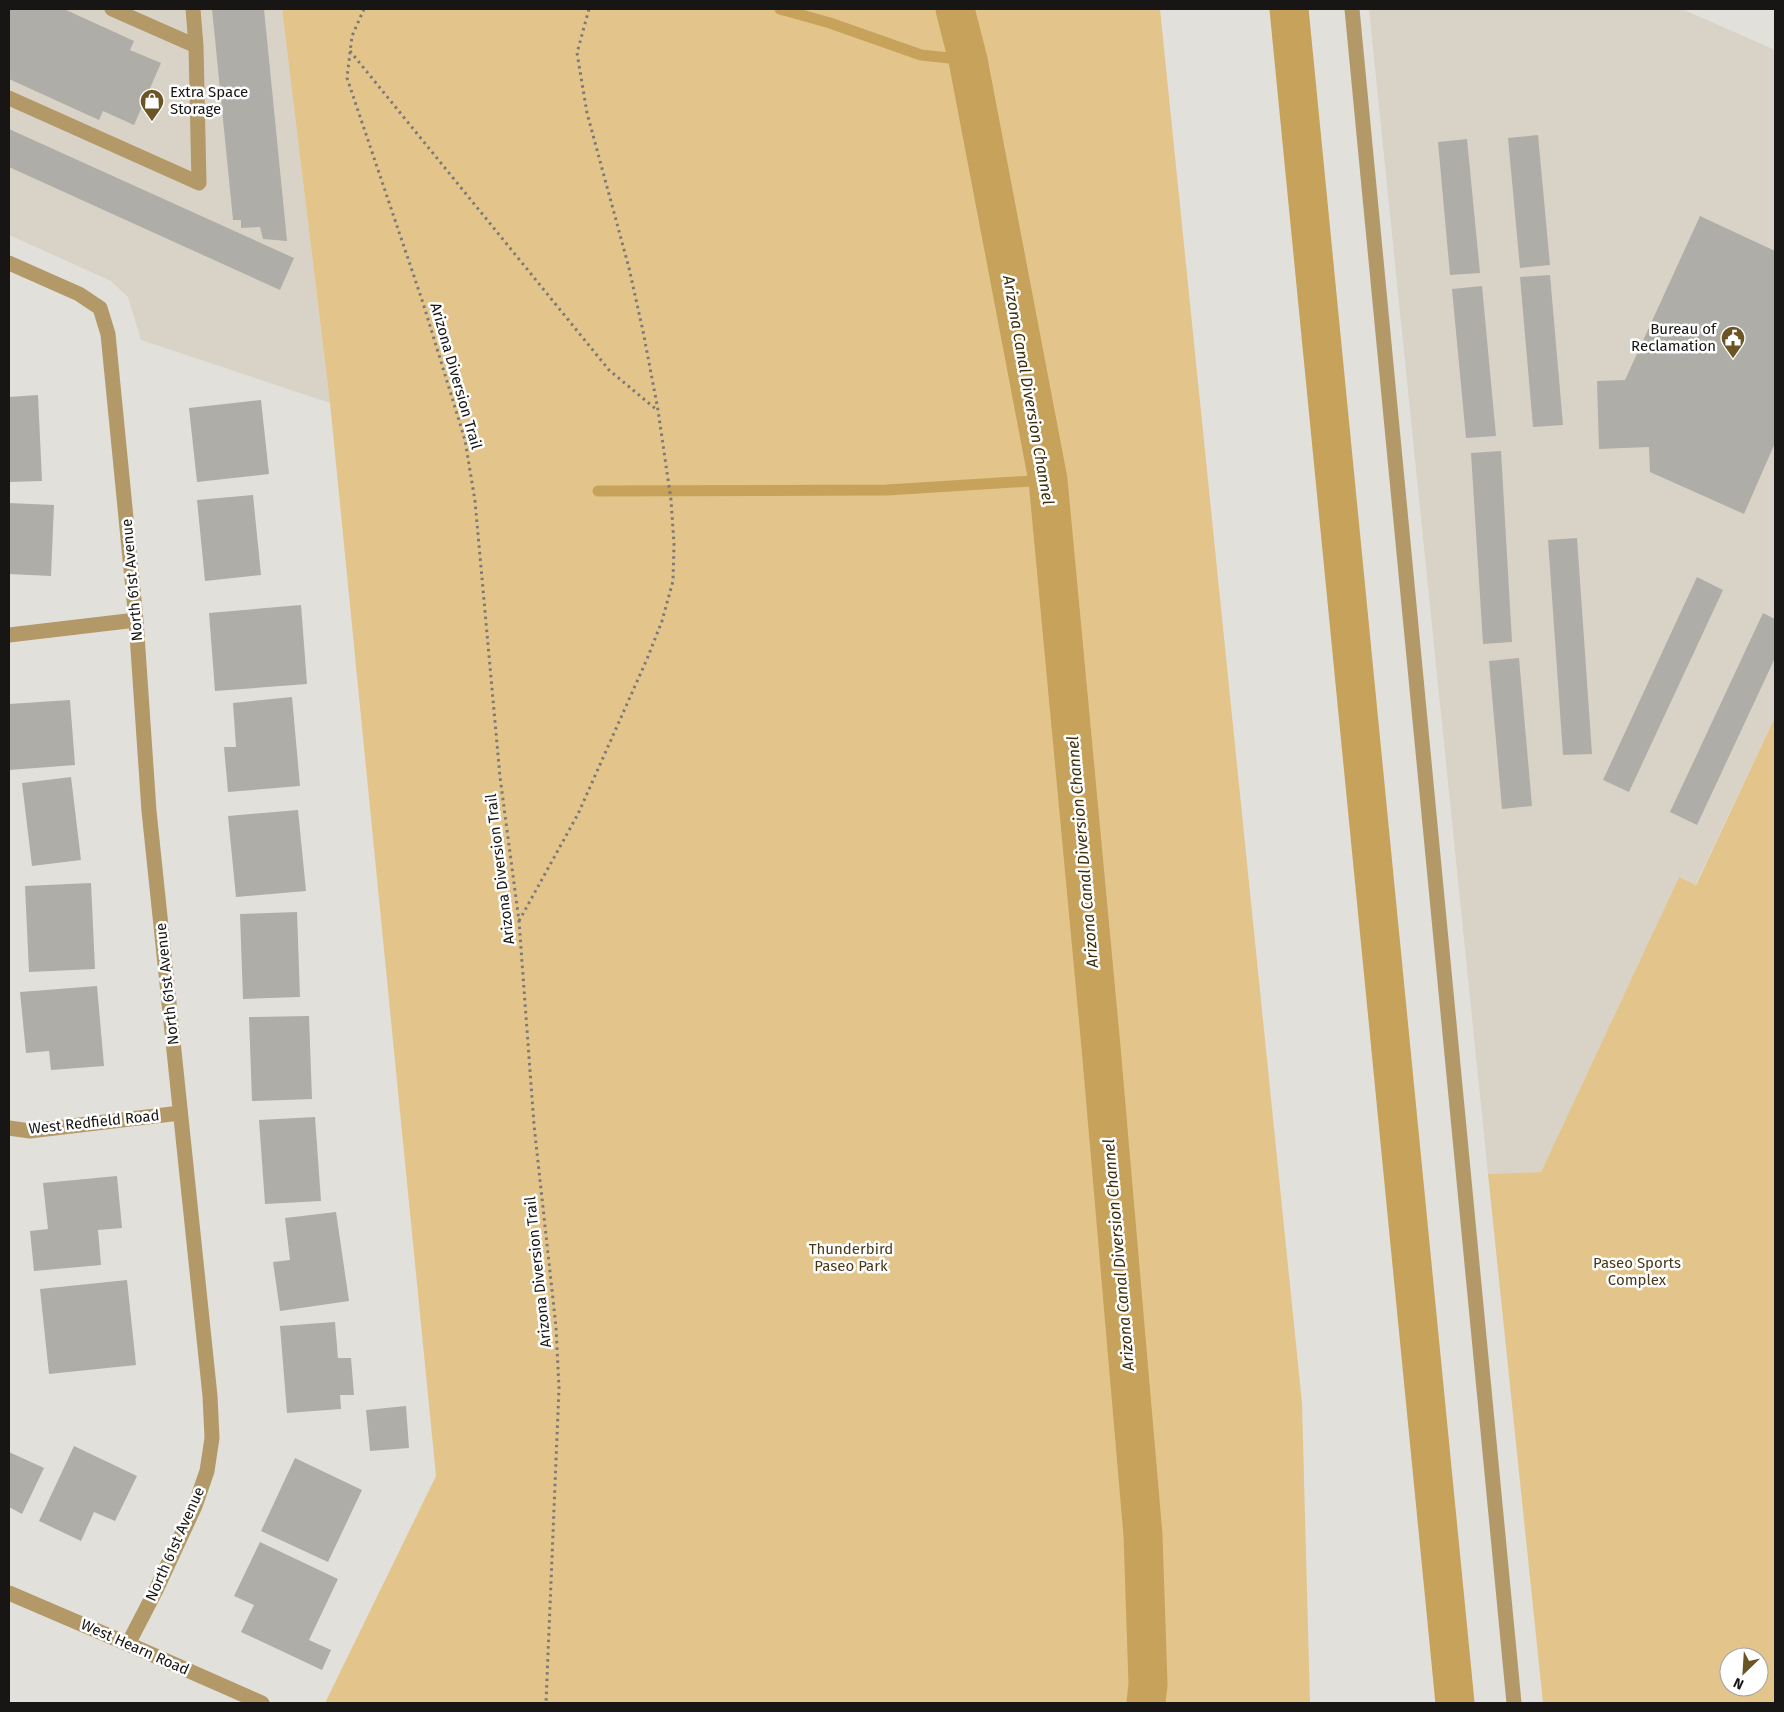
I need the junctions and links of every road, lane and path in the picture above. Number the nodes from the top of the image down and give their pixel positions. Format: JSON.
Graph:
{"nodes":[{"id":1,"x":112,"y":9,"type":"edge"},
{"id":2,"x":193,"y":9,"type":"edge"},
{"id":3,"x":364,"y":9,"type":"edge"},
{"id":4,"x":590,"y":9,"type":"edge"},
{"id":5,"x":1352,"y":9,"type":"edge"},
{"id":6,"x":196,"y":46,"type":"junction"},
{"id":7,"x":350,"y":52,"type":"junction"},
{"id":8,"x":9,"y":98,"type":"edge"},
{"id":9,"x":9,"y":263,"type":"edge"},
{"id":10,"x":658,"y":410,"type":"junction"},
{"id":11,"x":136,"y":620,"type":"junction"},
{"id":12,"x":9,"y":635,"type":"edge"},
{"id":13,"x":519,"y":921,"type":"junction"},
{"id":14,"x":180,"y":1113,"type":"junction"},
{"id":15,"x":9,"y":1128,"type":"edge"},
{"id":16,"x":9,"y":1593,"type":"edge"},
{"id":17,"x":128,"y":1644,"type":"junction"},
{"id":18,"x":262,"y":1703,"type":"edge"},
{"id":19,"x":546,"y":1703,"type":"edge"},
{"id":20,"x":1514,"y":1703,"type":"edge"}],
"edges":[{"from":1,"to":6,"type":"street"},
{"from":2,"to":6,"type":"street"},
{"from":3,"to":7,"type":"path","name":"Arizona Diversion Trail"},
{"from":4,"to":10,"type":"path"},
{"from":5,"to":20,"type":"street"},
{"from":6,"to":8,"type":"street"},
{"from":7,"to":10,"type":"path"},
{"from":7,"to":13,"type":"path","name":"Arizona Diversion Trail"},
{"from":9,"to":11,"type":"street","name":"North 61st Avenue"},
{"from":10,"to":13,"type":"path"},
{"from":11,"to":12,"type":"street"},
{"from":11,"to":14,"type":"street","name":"North 61st Avenue"},
{"from":13,"to":19,"type":"path","name":"Arizona Diversion Trail"},
{"from":14,"to":15,"type":"street","name":"West Redfield Road"},
{"from":14,"to":17,"type":"street","name":"North 61st Avenue"},
{"from":16,"to":17,"type":"street","name":"West Hearn Road"},
{"from":17,"to":18,"type":"street","name":"West Hearn Road"}]}
